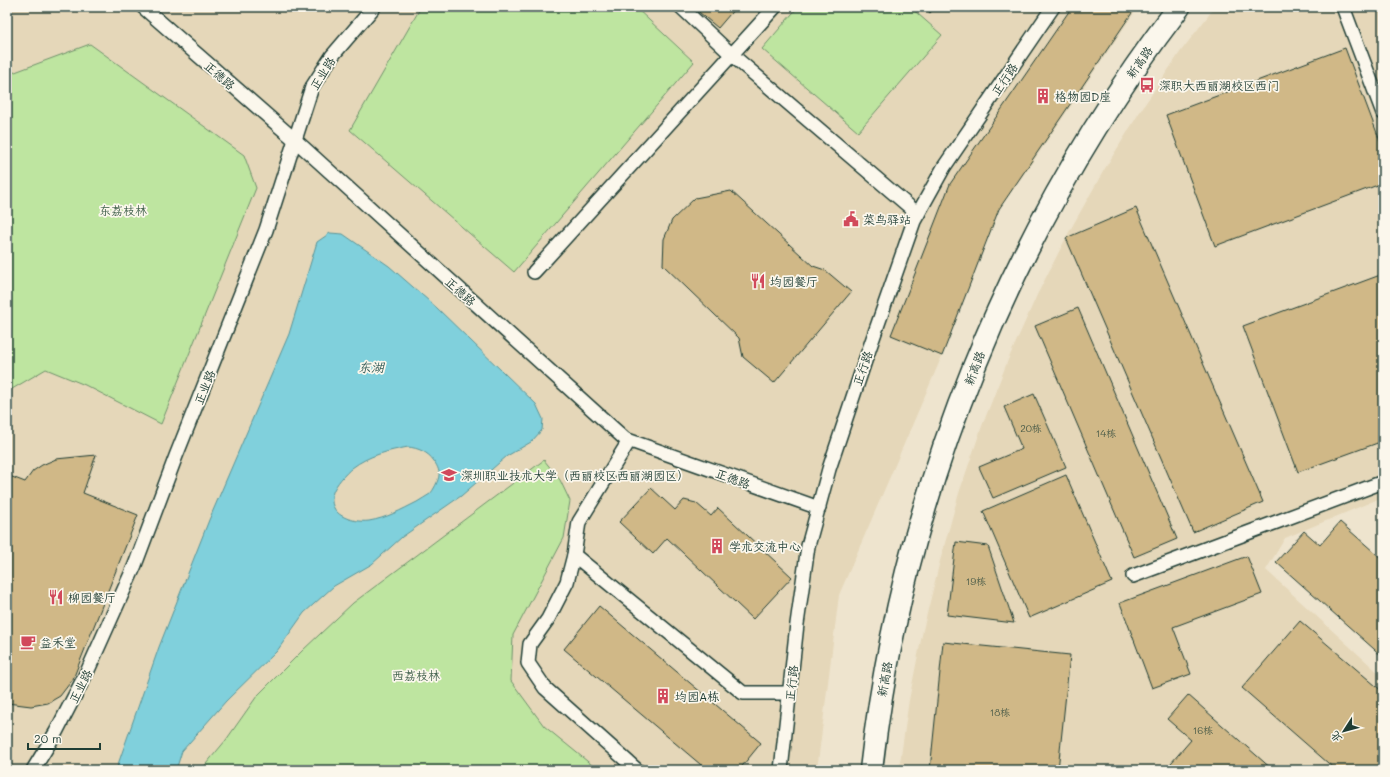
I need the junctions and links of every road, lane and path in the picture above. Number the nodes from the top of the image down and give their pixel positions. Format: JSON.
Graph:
{"nodes":[{"id":1,"x":143,"y":7,"type":"edge"},
{"id":2,"x":374,"y":7,"type":"edge"},
{"id":3,"x":681,"y":7,"type":"edge"},
{"id":4,"x":775,"y":7,"type":"edge"},
{"id":5,"x":1053,"y":7,"type":"edge"},
{"id":6,"x":1179,"y":7,"type":"edge"},
{"id":7,"x":1343,"y":7,"type":"edge"},
{"id":8,"x":732,"y":55,"type":"junction"},
{"id":9,"x":1383,"y":113,"type":"edge"},
{"id":10,"x":295,"y":140,"type":"junction"},
{"id":11,"x":918,"y":214,"type":"junction"},
{"id":12,"x":534,"y":272,"type":"dead end"},
{"id":13,"x":629,"y":441,"type":"junction"},
{"id":14,"x":1383,"y":482,"type":"edge"},
{"id":15,"x":819,"y":508,"type":"junction"},
{"id":16,"x":574,"y":555,"type":"junction"},
{"id":17,"x":1133,"y":576,"type":"dead end"},
{"id":18,"x":789,"y":693,"type":"junction"},
{"id":19,"x":33,"y":770,"type":"edge"},
{"id":20,"x":637,"y":770,"type":"edge"},
{"id":21,"x":781,"y":770,"type":"edge"},
{"id":22,"x":870,"y":770,"type":"edge"}],
"edges":[{"from":1,"to":10,"type":"lane","name":"正德路"},
{"from":2,"to":10,"type":"lane","name":"正业路"},
{"from":3,"to":8,"type":"lane"},
{"from":4,"to":8,"type":"lane"},
{"from":5,"to":11,"type":"lane","name":"正行路"},
{"from":6,"to":22,"type":"street","name":"新高路"},
{"from":7,"to":9,"type":"lane"},
{"from":8,"to":11,"type":"lane"},
{"from":8,"to":12,"type":"lane"},
{"from":10,"to":13,"type":"lane","name":"正德路"},
{"from":10,"to":19,"type":"lane","name":"正业路"},
{"from":11,"to":15,"type":"lane","name":"正行路"},
{"from":13,"to":15,"type":"lane","name":"正德路"},
{"from":13,"to":16,"type":"lane"},
{"from":14,"to":17,"type":"lane"},
{"from":15,"to":18,"type":"lane","name":"正行路"},
{"from":16,"to":18,"type":"lane"},
{"from":16,"to":20,"type":"lane"},
{"from":18,"to":21,"type":"lane","name":"正行路"}]}
